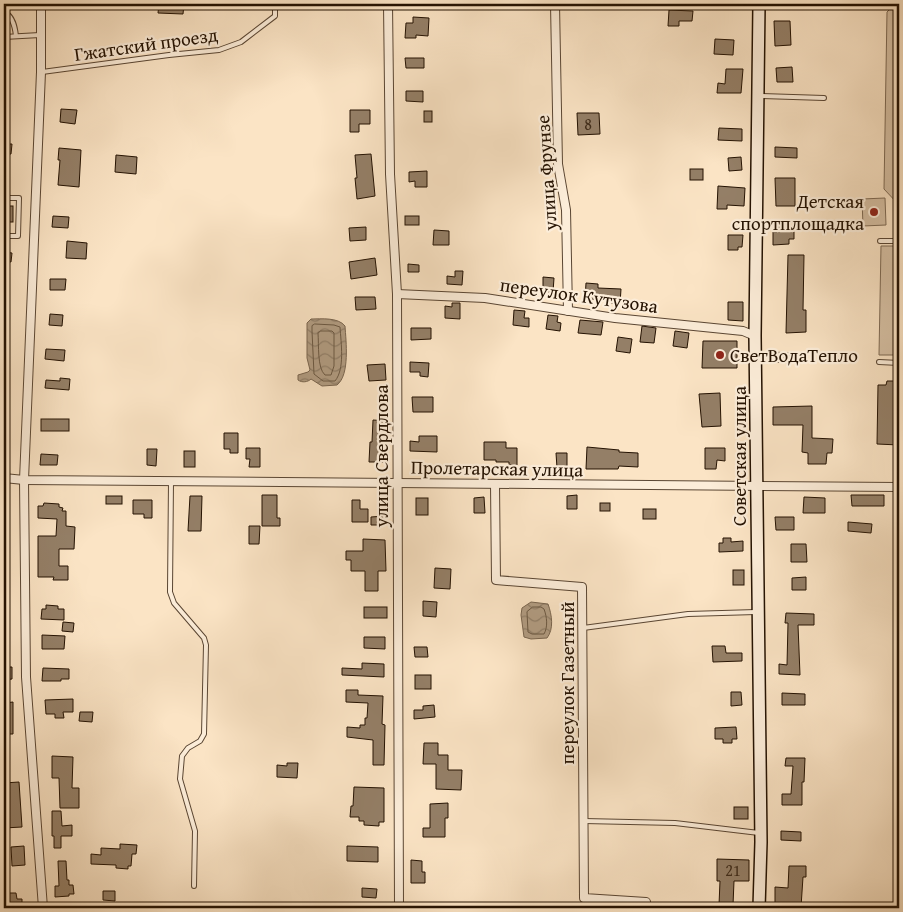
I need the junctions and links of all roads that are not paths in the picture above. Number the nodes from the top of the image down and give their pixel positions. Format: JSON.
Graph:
{"nodes":[{"id":1,"x":41,"y":4,"type":"edge"},
{"id":2,"x":275,"y":4,"type":"edge"},
{"id":3,"x":388,"y":4,"type":"edge"},
{"id":4,"x":555,"y":4,"type":"edge"},
{"id":5,"x":759,"y":4,"type":"edge"},
{"id":6,"x":4,"y":12,"type":"edge"},
{"id":7,"x":40,"y":35,"type":"junction"},
{"id":8,"x":16,"y":36,"type":"junction"},
{"id":9,"x":4,"y":37,"type":"edge"},
{"id":10,"x":41,"y":72,"type":"junction"},
{"id":11,"x":759,"y":96,"type":"junction"},
{"id":12,"x":824,"y":98,"type":"dead end"},
{"id":13,"x":4,"y":198,"type":"edge"},
{"id":14,"x":4,"y":236,"type":"edge"},
{"id":15,"x":880,"y":241,"type":"dead end"},
{"id":16,"x":899,"y":241,"type":"edge"},
{"id":17,"x":397,"y":294,"type":"junction"},
{"id":18,"x":568,"y":311,"type":"junction"},
{"id":19,"x":755,"y":336,"type":"junction"},
{"id":20,"x":879,"y":362,"type":"dead end"},
{"id":21,"x":899,"y":363,"type":"edge"},
{"id":22,"x":4,"y":478,"type":"edge"},
{"id":23,"x":24,"y":480,"type":"junction"},
{"id":24,"x":171,"y":481,"type":"junction"},
{"id":25,"x":397,"y":483,"type":"junction"},
{"id":26,"x":495,"y":484,"type":"junction"},
{"id":27,"x":756,"y":486,"type":"junction"},
{"id":28,"x":899,"y":487,"type":"edge"},
{"id":29,"x":758,"y":612,"type":"junction"},
{"id":30,"x":583,"y":628,"type":"junction"},
{"id":31,"x":584,"y":821,"type":"junction"},
{"id":32,"x":761,"y":833,"type":"junction"},
{"id":33,"x":194,"y":886,"type":"dead end"},
{"id":34,"x":646,"y":902,"type":"dead end"},
{"id":35,"x":43,"y":908,"type":"edge"},
{"id":36,"x":398,"y":908,"type":"edge"},
{"id":37,"x":759,"y":908,"type":"edge"}],
"edges":[{"from":1,"to":7,"type":"street"},
{"from":2,"to":10,"type":"lane","name":"Гжатский проезд"},
{"from":3,"to":17,"type":"street","name":"улица Свердлова"},
{"from":4,"to":18,"type":"street","name":"улица Фрунзе"},
{"from":5,"to":11,"type":"main road","name":"Советская улица"},
{"from":6,"to":8,"type":"lane"},
{"from":7,"to":8,"type":"lane"},
{"from":7,"to":10,"type":"street"},
{"from":8,"to":9,"type":"lane"},
{"from":10,"to":23,"type":"street"},
{"from":11,"to":12,"type":"lane"},
{"from":11,"to":19,"type":"main road","name":"Советская улица"},
{"from":13,"to":14,"type":"lane"},
{"from":15,"to":16,"type":"lane"},
{"from":17,"to":18,"type":"street","name":"переулок Кутузова"},
{"from":17,"to":25,"type":"street","name":"улица Свердлова"},
{"from":18,"to":19,"type":"street","name":"переулок Кутузова"},
{"from":19,"to":27,"type":"main road","name":"Советская улица"},
{"from":20,"to":21,"type":"lane"},
{"from":22,"to":23,"type":"street","name":"Пролетарская улица"},
{"from":23,"to":24,"type":"street","name":"Пролетарская улица"},
{"from":23,"to":35,"type":"street"},
{"from":24,"to":25,"type":"street","name":"Пролетарская улица"},
{"from":24,"to":33,"type":"lane"},
{"from":25,"to":26,"type":"street","name":"Пролетарская улица"},
{"from":25,"to":36,"type":"street","name":"улица Свердлова"},
{"from":26,"to":27,"type":"street","name":"Пролетарская улица"},
{"from":26,"to":30,"type":"street","name":"переулок Газетный"},
{"from":27,"to":28,"type":"street","name":"Пролетарская улица"},
{"from":27,"to":29,"type":"main road","name":"Советская улица"},
{"from":29,"to":30,"type":"lane"},
{"from":29,"to":32,"type":"main road","name":"Советская улица"},
{"from":30,"to":31,"type":"street","name":"переулок Газетный"},
{"from":31,"to":32,"type":"lane"},
{"from":31,"to":34,"type":"street","name":"переулок Газетный"},
{"from":32,"to":37,"type":"main road","name":"Советская улица"}]}
